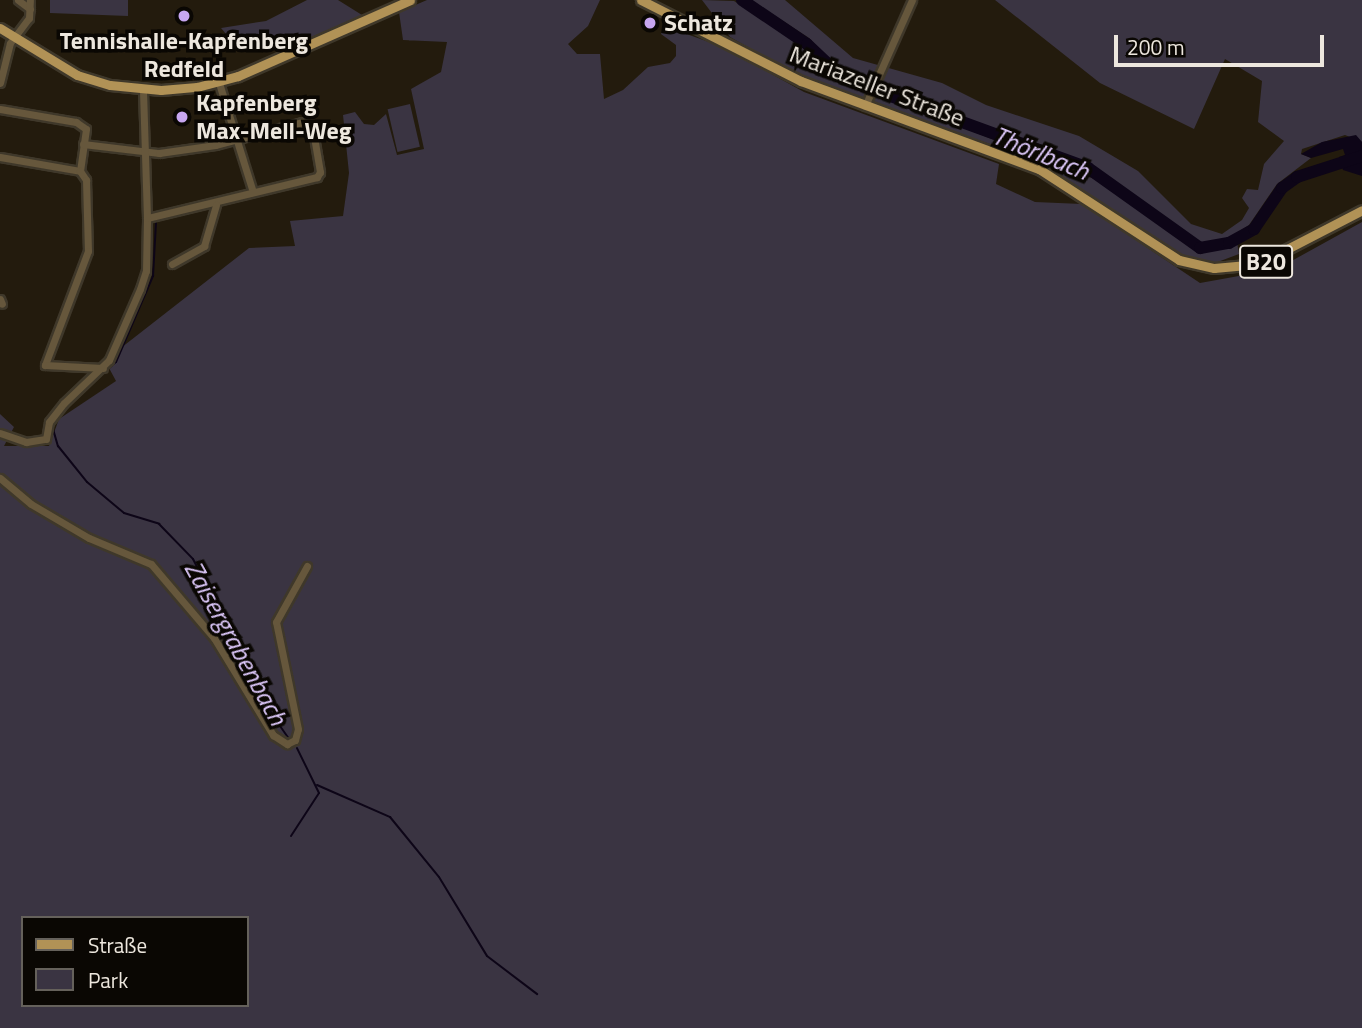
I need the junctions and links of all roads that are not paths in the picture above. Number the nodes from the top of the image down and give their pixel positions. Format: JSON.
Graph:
{"nodes":[{"id":1,"x":18,"y":0,"type":"edge"},
{"id":2,"x":30,"y":0,"type":"edge"},
{"id":3,"x":411,"y":0,"type":"edge"},
{"id":4,"x":641,"y":0,"type":"edge"},
{"id":5,"x":912,"y":0,"type":"edge"},
{"id":6,"x":30,"y":9,"type":"junction"},
{"id":7,"x":0,"y":28,"type":"edge"},
{"id":8,"x":14,"y":38,"type":"junction"},
{"id":9,"x":0,"y":83,"type":"edge"},
{"id":10,"x":219,"y":83,"type":"junction"},
{"id":11,"x":142,"y":90,"type":"junction"},
{"id":12,"x":866,"y":104,"type":"junction"},
{"id":13,"x":0,"y":109,"type":"edge"},
{"id":14,"x":236,"y":136,"type":"junction"},
{"id":15,"x":83,"y":144,"type":"junction"},
{"id":16,"x":144,"y":153,"type":"junction"},
{"id":17,"x":0,"y":157,"type":"edge"},
{"id":18,"x":80,"y":171,"type":"junction"},
{"id":19,"x":253,"y":192,"type":"junction"},
{"id":20,"x":216,"y":205,"type":"junction"},
{"id":21,"x":1362,"y":210,"type":"edge"},
{"id":22,"x":147,"y":218,"type":"junction"},
{"id":23,"x":172,"y":264,"type":"dead end"},
{"id":24,"x":103,"y":368,"type":"junction"},
{"id":25,"x":0,"y":433,"type":"edge"},
{"id":26,"x":0,"y":478,"type":"edge"},
{"id":27,"x":307,"y":566,"type":"dead end"}],
"edges":[{"from":1,"to":6,"type":"street"},
{"from":2,"to":6,"type":"street"},
{"from":3,"to":10,"type":"main road"},
{"from":4,"to":12,"type":"main road","name":"Mariazeller Straße","number":"B20"},
{"from":5,"to":12,"type":"street"},
{"from":6,"to":8,"type":"street"},
{"from":7,"to":8,"type":"main road"},
{"from":8,"to":9,"type":"street"},
{"from":8,"to":11,"type":"main road"},
{"from":10,"to":11,"type":"main road"},
{"from":10,"to":14,"type":"street"},
{"from":11,"to":16,"type":"street"},
{"from":12,"to":21,"type":"main road","name":"Mariazeller Straße","number":"B20"},
{"from":13,"to":15,"type":"street"},
{"from":14,"to":16,"type":"street"},
{"from":14,"to":19,"type":"street"},
{"from":14,"to":19,"type":"street"},
{"from":15,"to":16,"type":"street"},
{"from":15,"to":18,"type":"street"},
{"from":16,"to":22,"type":"street"},
{"from":17,"to":18,"type":"street"},
{"from":18,"to":24,"type":"street"},
{"from":19,"to":20,"type":"street"},
{"from":20,"to":22,"type":"street"},
{"from":20,"to":23,"type":"street"},
{"from":22,"to":24,"type":"street"},
{"from":24,"to":25,"type":"street"},
{"from":26,"to":27,"type":"street"}]}
